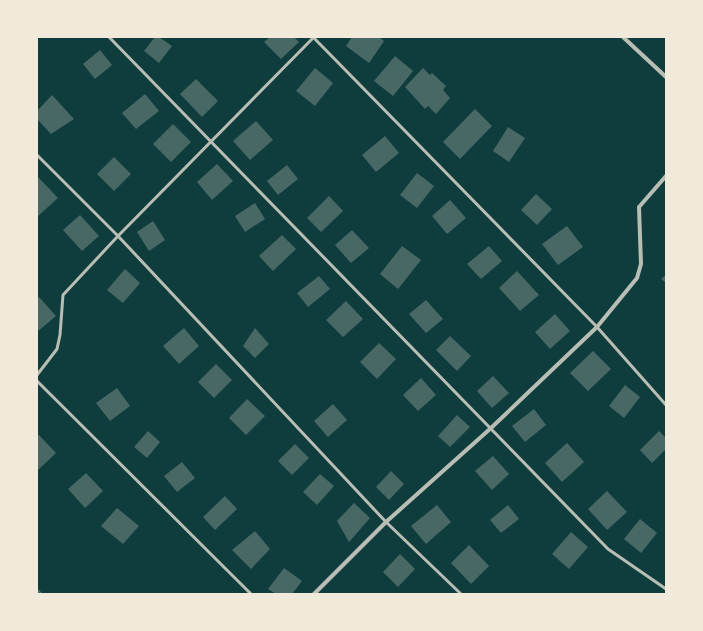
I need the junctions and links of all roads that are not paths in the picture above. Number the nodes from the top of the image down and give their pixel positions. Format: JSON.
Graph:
{"nodes":[{"id":1,"x":109,"y":37,"type":"edge"},
{"id":2,"x":314,"y":37,"type":"edge"},
{"id":3,"x":623,"y":37,"type":"edge"},
{"id":4,"x":666,"y":77,"type":"edge"},
{"id":5,"x":211,"y":141,"type":"junction"},
{"id":6,"x":37,"y":155,"type":"edge"},
{"id":7,"x":666,"y":176,"type":"edge"},
{"id":8,"x":118,"y":236,"type":"junction"},
{"id":9,"x":597,"y":327,"type":"junction"},
{"id":10,"x":37,"y":375,"type":"edge"},
{"id":11,"x":37,"y":381,"type":"edge"},
{"id":12,"x":666,"y":405,"type":"edge"},
{"id":13,"x":491,"y":428,"type":"junction"},
{"id":14,"x":386,"y":522,"type":"junction"},
{"id":15,"x":666,"y":588,"type":"edge"},
{"id":16,"x":251,"y":594,"type":"edge"},
{"id":17,"x":314,"y":594,"type":"edge"},
{"id":18,"x":461,"y":594,"type":"edge"}],
"edges":[{"from":1,"to":5,"type":"lane"},
{"from":2,"to":5,"type":"lane"},
{"from":2,"to":9,"type":"lane"},
{"from":3,"to":4,"type":"street"},
{"from":5,"to":8,"type":"lane"},
{"from":5,"to":13,"type":"lane"},
{"from":6,"to":8,"type":"lane"},
{"from":7,"to":9,"type":"street"},
{"from":8,"to":10,"type":"lane"},
{"from":8,"to":14,"type":"lane"},
{"from":9,"to":12,"type":"lane"},
{"from":9,"to":13,"type":"street"},
{"from":11,"to":16,"type":"lane"},
{"from":13,"to":14,"type":"street"},
{"from":13,"to":15,"type":"lane"},
{"from":14,"to":17,"type":"street"},
{"from":14,"to":18,"type":"lane"}]}
